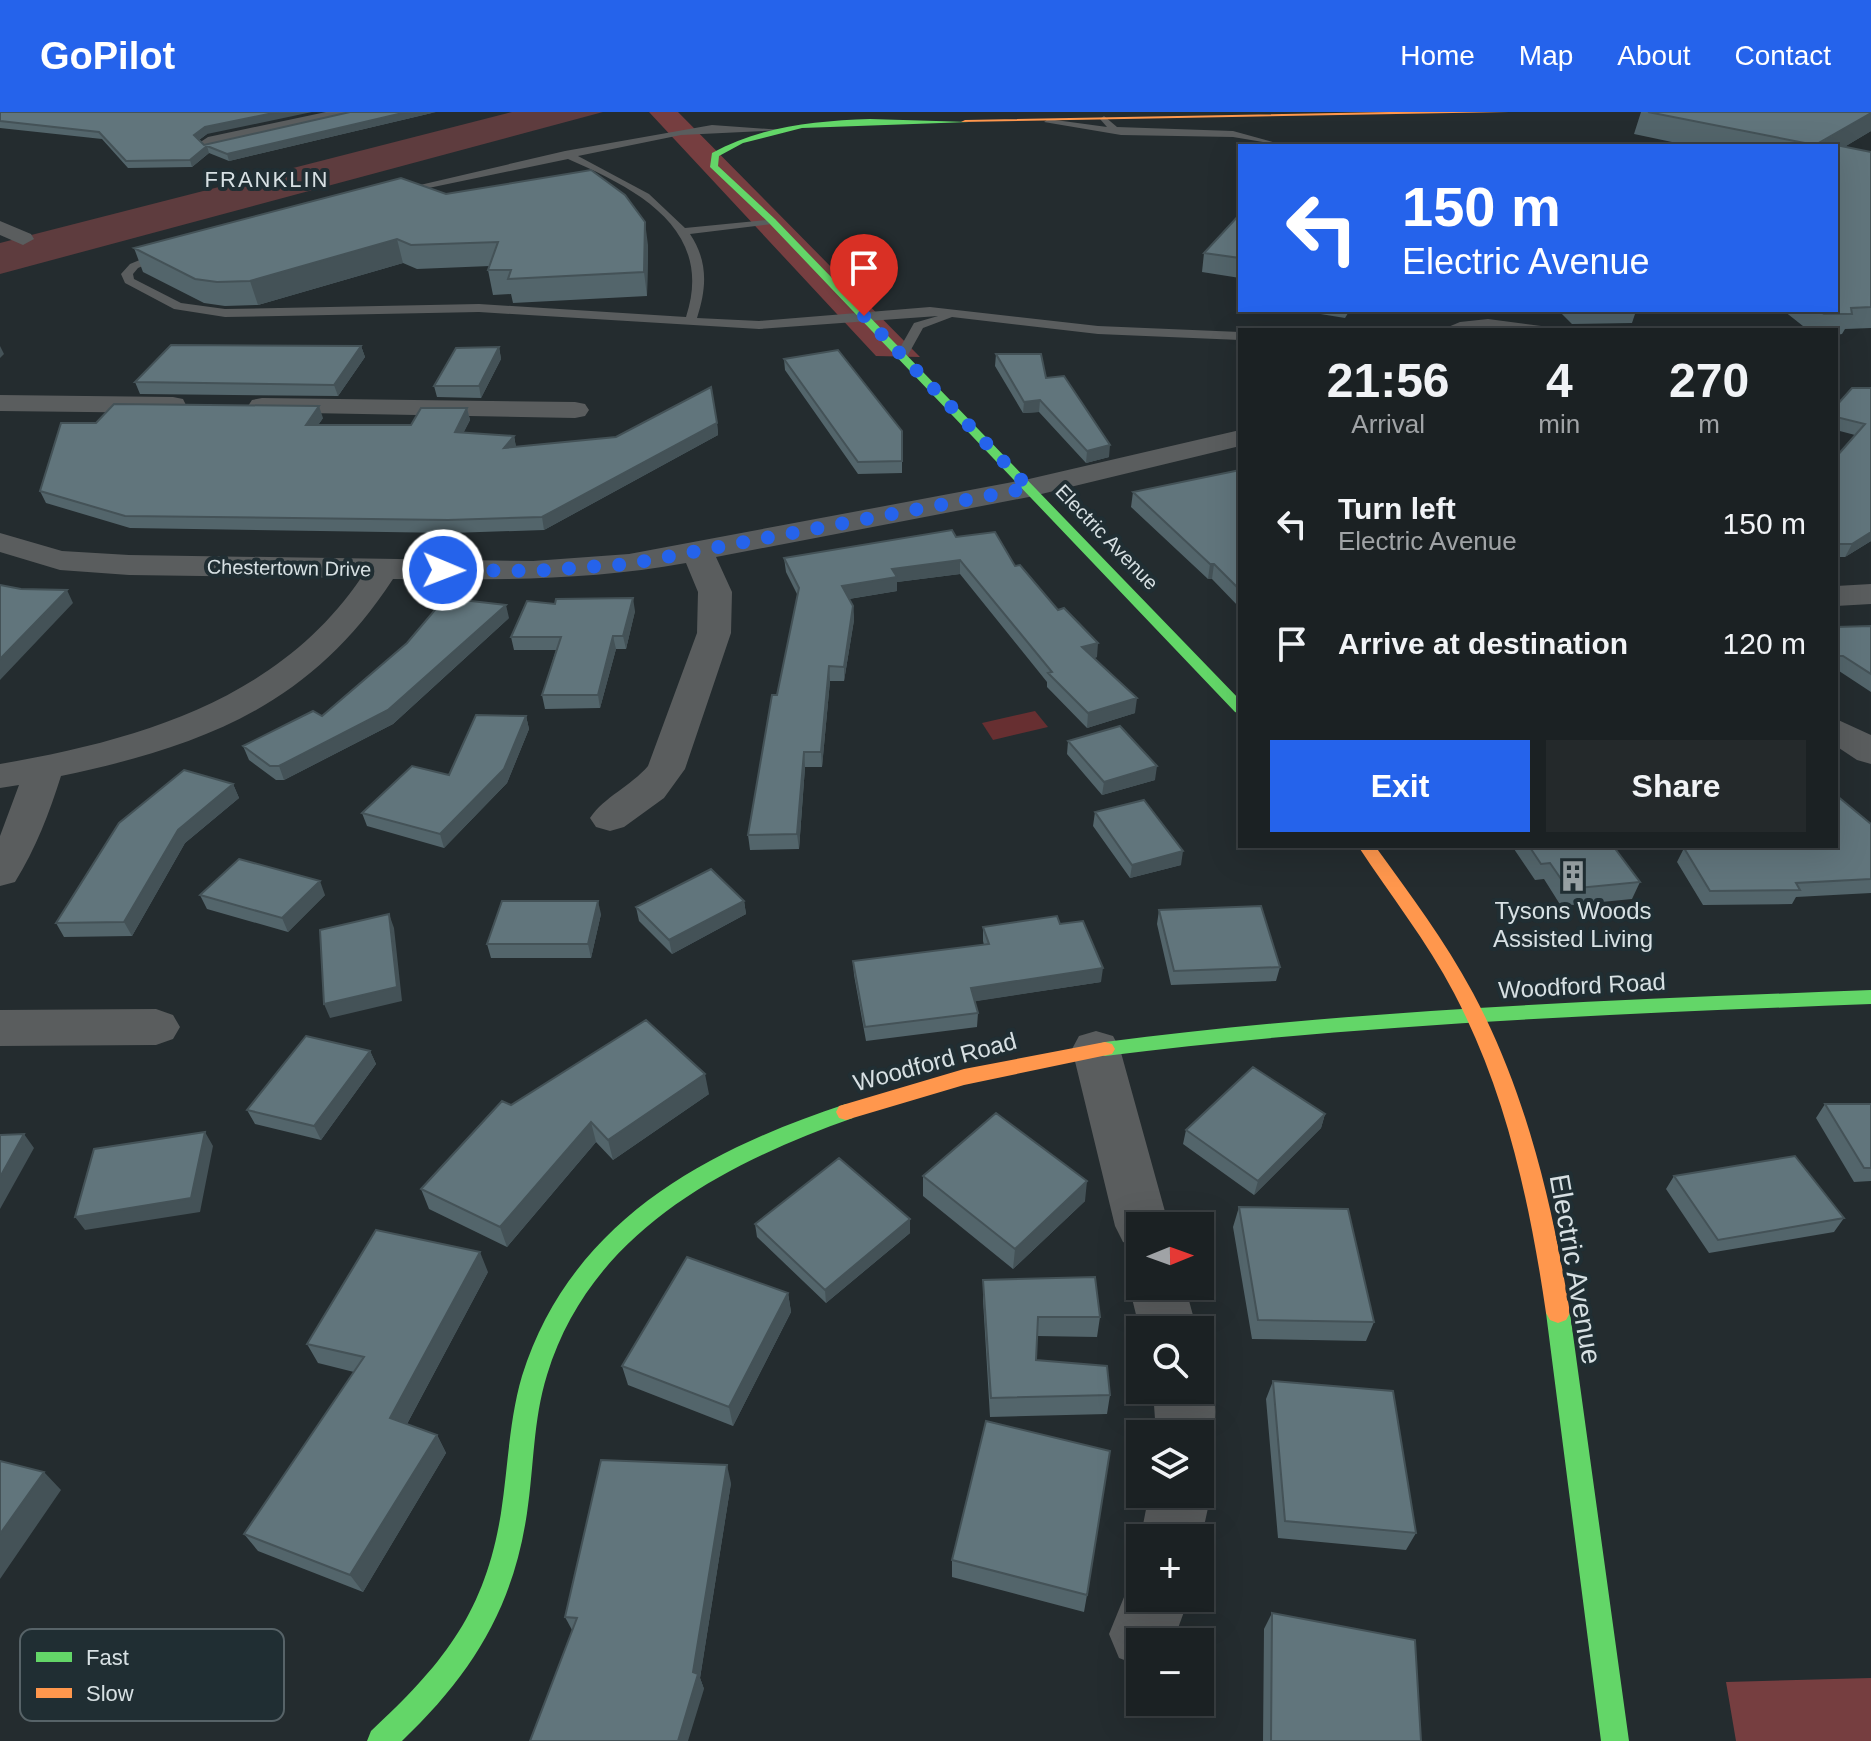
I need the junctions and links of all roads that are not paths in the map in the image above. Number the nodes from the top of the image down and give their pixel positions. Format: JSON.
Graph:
{"nodes":[{"id":1,"x":350,"y":112,"type":"edge"},
{"id":2,"x":1505,"y":112,"type":"edge"},
{"id":3,"x":1104,"y":119,"type":"junction"},
{"id":4,"x":1039,"y":120,"type":"junction"},
{"id":5,"x":777,"y":130,"type":"junction"},
{"id":6,"x":1129,"y":132,"type":"junction"},
{"id":7,"x":664,"y":136,"type":"junction"},
{"id":8,"x":750,"y":137,"type":"junction"},
{"id":9,"x":208,"y":143,"type":"edge"},
{"id":10,"x":1274,"y":144,"type":"edge"},
{"id":11,"x":565,"y":154,"type":"junction"},
{"id":12,"x":384,"y":194,"type":"edge"},
{"id":13,"x":772,"y":221,"type":"junction"},
{"id":14,"x":0,"y":227,"type":"edge"},
{"id":15,"x":685,"y":231,"type":"junction"},
{"id":16,"x":23,"y":239,"type":"dead end"},
{"id":17,"x":173,"y":251,"type":"edge"},
{"id":18,"x":963,"y":314,"type":"junction"},
{"id":19,"x":864,"y":316,"type":"junction"},
{"id":20,"x":690,"y":322,"type":"junction"},
{"id":21,"x":1456,"y":328,"type":"edge"},
{"id":22,"x":1544,"y":328,"type":"edge"},
{"id":23,"x":1238,"y":336,"type":"edge"},
{"id":24,"x":902,"y":355,"type":"junction"},
{"id":25,"x":13,"y":404,"type":"edge"},
{"id":26,"x":195,"y":405,"type":"edge"},
{"id":27,"x":242,"y":406,"type":"edge"},
{"id":28,"x":575,"y":410,"type":"dead end"},
{"id":29,"x":0,"y":428,"type":"edge"},
{"id":30,"x":1238,"y":438,"type":"edge"},
{"id":31,"x":1029,"y":488,"type":"junction"},
{"id":32,"x":0,"y":542,"type":"edge"},
{"id":33,"x":697,"y":551,"type":"junction"},
{"id":34,"x":383,"y":569,"type":"junction"},
{"id":35,"x":1871,"y":594,"type":"edge"},
{"id":36,"x":1838,"y":596,"type":"edge"},
{"id":37,"x":1238,"y":707,"type":"edge"},
{"id":38,"x":1838,"y":731,"type":"edge"},
{"id":39,"x":1871,"y":752,"type":"edge"},
{"id":40,"x":44,"y":769,"type":"junction"},
{"id":41,"x":0,"y":776,"type":"edge"},
{"id":42,"x":610,"y":818,"type":"dead end"},
{"id":43,"x":1367,"y":848,"type":"edge"},
{"id":44,"x":0,"y":872,"type":"edge"},
{"id":45,"x":1871,"y":997,"type":"edge"},
{"id":46,"x":1475,"y":1015,"type":"junction"},
{"id":47,"x":156,"y":1027,"type":"dead end"},
{"id":48,"x":0,"y":1028,"type":"edge"},
{"id":49,"x":1096,"y":1049,"type":"junction"},
{"id":50,"x":1138,"y":1212,"type":"edge"},
{"id":51,"x":381,"y":1741,"type":"edge"},
{"id":52,"x":1615,"y":1741,"type":"edge"}],
"edges":[{"from":1,"to":9,"type":"street"},
{"from":2,"to":3,"type":"street"},
{"from":3,"to":4,"type":"street"},
{"from":3,"to":6,"type":"lane"},
{"from":4,"to":5,"type":"street"},
{"from":4,"to":6,"type":"lane"},
{"from":5,"to":7,"type":"lane"},
{"from":5,"to":8,"type":"street"},
{"from":6,"to":10,"type":"lane"},
{"from":7,"to":8,"type":"lane"},
{"from":7,"to":11,"type":"lane"},
{"from":8,"to":13,"type":"street","name":"Electric Avenue"},
{"from":11,"to":12,"type":"lane"},
{"from":11,"to":15,"type":"lane"},
{"from":13,"to":15,"type":"lane"},
{"from":13,"to":19,"type":"street","name":"Electric Avenue"},
{"from":14,"to":16,"type":"street"},
{"from":15,"to":20,"type":"lane"},
{"from":17,"to":20,"type":"lane"},
{"from":18,"to":19,"type":"lane"},
{"from":18,"to":23,"type":"lane"},
{"from":18,"to":24,"type":"lane"},
{"from":19,"to":20,"type":"lane"},
{"from":19,"to":24,"type":"street","name":"Electric Avenue"},
{"from":21,"to":22,"type":"lane"},
{"from":24,"to":31,"type":"street","name":"Electric Avenue"},
{"from":25,"to":26,"type":"street"},
{"from":25,"to":29,"type":"street"},
{"from":27,"to":28,"type":"street"},
{"from":30,"to":31,"type":"street","name":"Chestertown Drive"},
{"from":31,"to":33,"type":"street","name":"Chestertown Drive"},
{"from":31,"to":37,"type":"street","name":"Electric Avenue"},
{"from":32,"to":34,"type":"street","name":"Chestertown Drive"},
{"from":33,"to":34,"type":"street","name":"Chestertown Drive"},
{"from":33,"to":42,"type":"street"},
{"from":34,"to":40,"type":"street"},
{"from":35,"to":36,"type":"street"},
{"from":38,"to":39,"type":"street"},
{"from":40,"to":41,"type":"street"},
{"from":40,"to":44,"type":"street"},
{"from":43,"to":46,"type":"street","name":"Electric Avenue"},
{"from":45,"to":46,"type":"street","name":"Woodford Road"},
{"from":46,"to":49,"type":"street","name":"Woodford Road"},
{"from":46,"to":52,"type":"street","name":"Electric Avenue"},
{"from":47,"to":48,"type":"street"},
{"from":49,"to":50,"type":"street"},
{"from":49,"to":51,"type":"street","name":"Woodford Road"}]}
